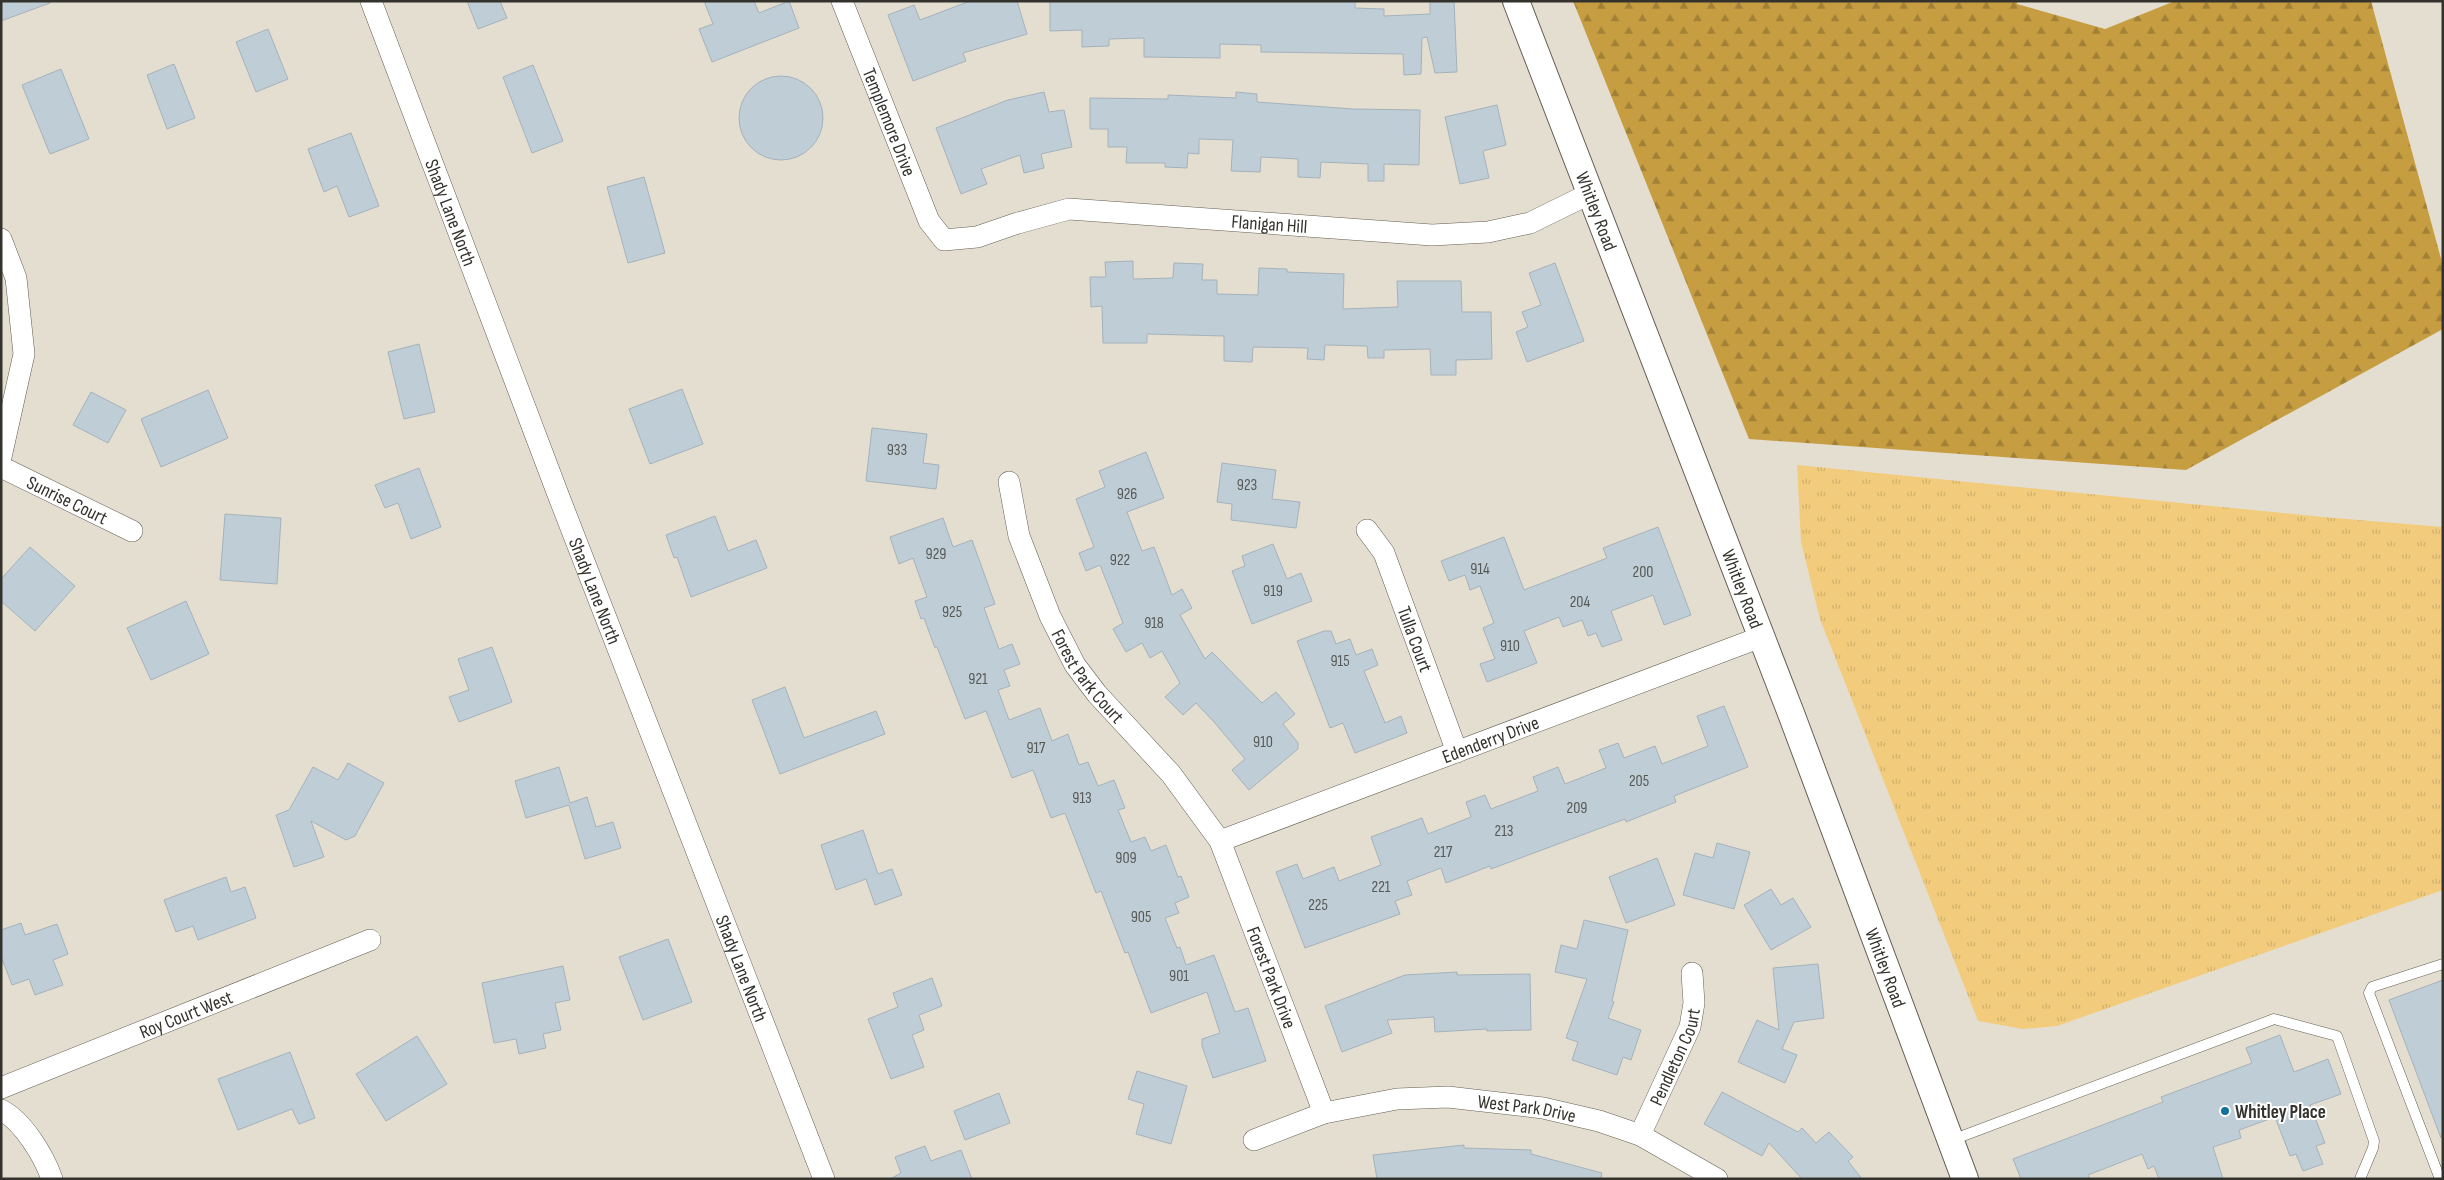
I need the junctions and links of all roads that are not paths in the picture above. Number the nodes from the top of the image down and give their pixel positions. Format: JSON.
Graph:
{"nodes":[{"id":1,"x":371,"y":1,"type":"edge"},
{"id":2,"x":842,"y":1,"type":"edge"},
{"id":3,"x":1516,"y":1,"type":"edge"},
{"id":4,"x":1591,"y":194,"type":"junction"},
{"id":5,"x":1,"y":239,"type":"edge"},
{"id":6,"x":944,"y":240,"type":"joint"},
{"id":7,"x":1,"y":457,"type":"edge"},
{"id":8,"x":1,"y":468,"type":"edge"},
{"id":9,"x":1009,"y":482,"type":"dead end"},
{"id":10,"x":1367,"y":530,"type":"dead end"},
{"id":11,"x":132,"y":531,"type":"dead end"},
{"id":12,"x":1761,"y":637,"type":"junction"},
{"id":13,"x":1457,"y":752,"type":"junction"},
{"id":14,"x":1220,"y":841,"type":"junction"},
{"id":15,"x":370,"y":940,"type":"dead end"},
{"id":16,"x":2443,"y":964,"type":"edge"},
{"id":17,"x":1692,"y":973,"type":"dead end"},
{"id":18,"x":1,"y":1088,"type":"edge"},
{"id":19,"x":1,"y":1110,"type":"edge"},
{"id":20,"x":1324,"y":1113,"type":"junction"},
{"id":21,"x":1640,"y":1135,"type":"junction"},
{"id":22,"x":1254,"y":1140,"type":"dead end"},
{"id":23,"x":1951,"y":1140,"type":"junction"},
{"id":24,"x":52,"y":1179,"type":"edge"},
{"id":25,"x":824,"y":1179,"type":"edge"},
{"id":26,"x":1717,"y":1179,"type":"edge"},
{"id":27,"x":1965,"y":1179,"type":"edge"},
{"id":28,"x":2360,"y":1179,"type":"edge"},
{"id":29,"x":2440,"y":1179,"type":"edge"}],
"edges":[{"from":1,"to":25,"type":"street","name":"Shady Lane North"},
{"from":2,"to":6,"type":"street","name":"Templemore Drive"},
{"from":3,"to":4,"type":"street","name":"Whitley Road"},
{"from":4,"to":6,"type":"street","name":"Flanigan Hill"},
{"from":4,"to":12,"type":"street","name":"Whitley Road"},
{"from":5,"to":7,"type":"street"},
{"from":8,"to":11,"type":"street","name":"Sunrise Court"},
{"from":9,"to":14,"type":"street","name":"Forest Park Court"},
{"from":10,"to":13,"type":"street","name":"Tulla Court"},
{"from":12,"to":13,"type":"street","name":"Edenderry Drive"},
{"from":12,"to":23,"type":"street","name":"Whitley Road"},
{"from":13,"to":14,"type":"street","name":"Edenderry Drive"},
{"from":14,"to":20,"type":"street","name":"Forest Park Drive"},
{"from":15,"to":18,"type":"street","name":"Roy Court West"},
{"from":16,"to":29,"type":"lane"},
{"from":17,"to":21,"type":"street","name":"Pendleton Court"},
{"from":19,"to":24,"type":"street"},
{"from":20,"to":21,"type":"street","name":"West Park Drive"},
{"from":20,"to":22,"type":"street","name":"West Park Drive"},
{"from":21,"to":26,"type":"street","name":"West Park Drive"},
{"from":23,"to":27,"type":"street","name":"Whitley Road"},
{"from":23,"to":28,"type":"lane"}]}
